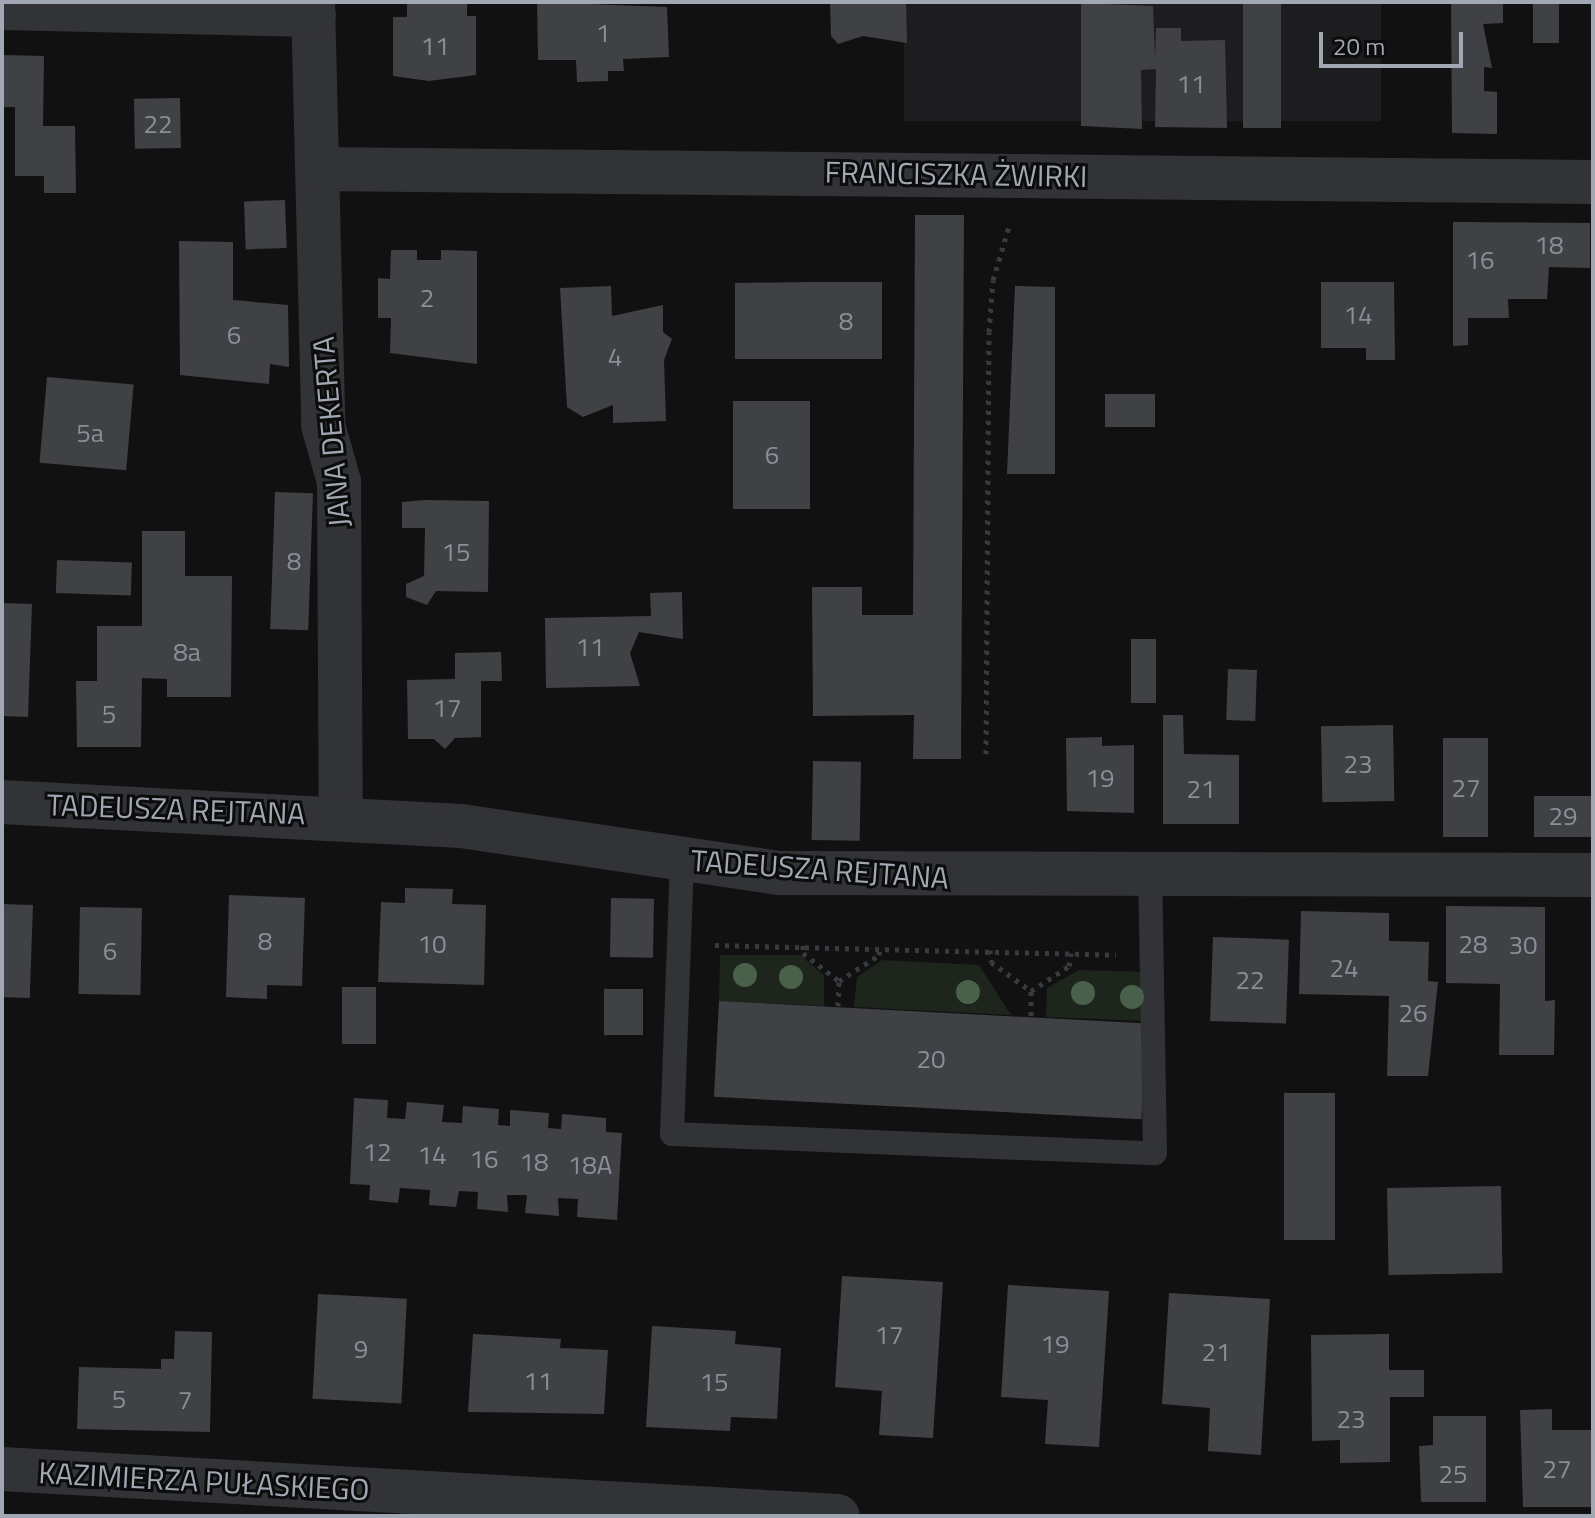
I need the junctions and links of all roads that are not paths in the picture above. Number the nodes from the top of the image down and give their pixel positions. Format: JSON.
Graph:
{"nodes":[{"id":1,"x":2,"y":8,"type":"edge"},
{"id":2,"x":313,"y":9,"type":"edge"},
{"id":3,"x":319,"y":169,"type":"junction"},
{"id":4,"x":1593,"y":182,"type":"edge"},
{"id":5,"x":2,"y":802,"type":"edge"},
{"id":6,"x":341,"y":815,"type":"junction"},
{"id":7,"x":682,"y":861,"type":"junction"},
{"id":8,"x":1593,"y":875,"type":"edge"},
{"id":9,"x":1150,"y":876,"type":"junction"},
{"id":10,"x":2,"y":1469,"type":"edge"},
{"id":11,"x":838,"y":1516,"type":"edge"}],
"edges":[{"from":1,"to":2,"type":"street"},
{"from":2,"to":3,"type":"street","name":"JANA DEKERTA"},
{"from":3,"to":4,"type":"street","name":"FRANCISZKA ŻWIRKI"},
{"from":3,"to":6,"type":"street","name":"JANA DEKERTA"},
{"from":5,"to":6,"type":"street","name":"TADEUSZA REJTANA"},
{"from":6,"to":7,"type":"street","name":"TADEUSZA REJTANA"},
{"from":7,"to":9,"type":"street","name":"TADEUSZA REJTANA"},
{"from":7,"to":9,"type":"lane"},
{"from":8,"to":9,"type":"street","name":"TADEUSZA REJTANA"},
{"from":10,"to":11,"type":"street","name":"KAZIMIERZA PUŁASKIEGO"}]}
